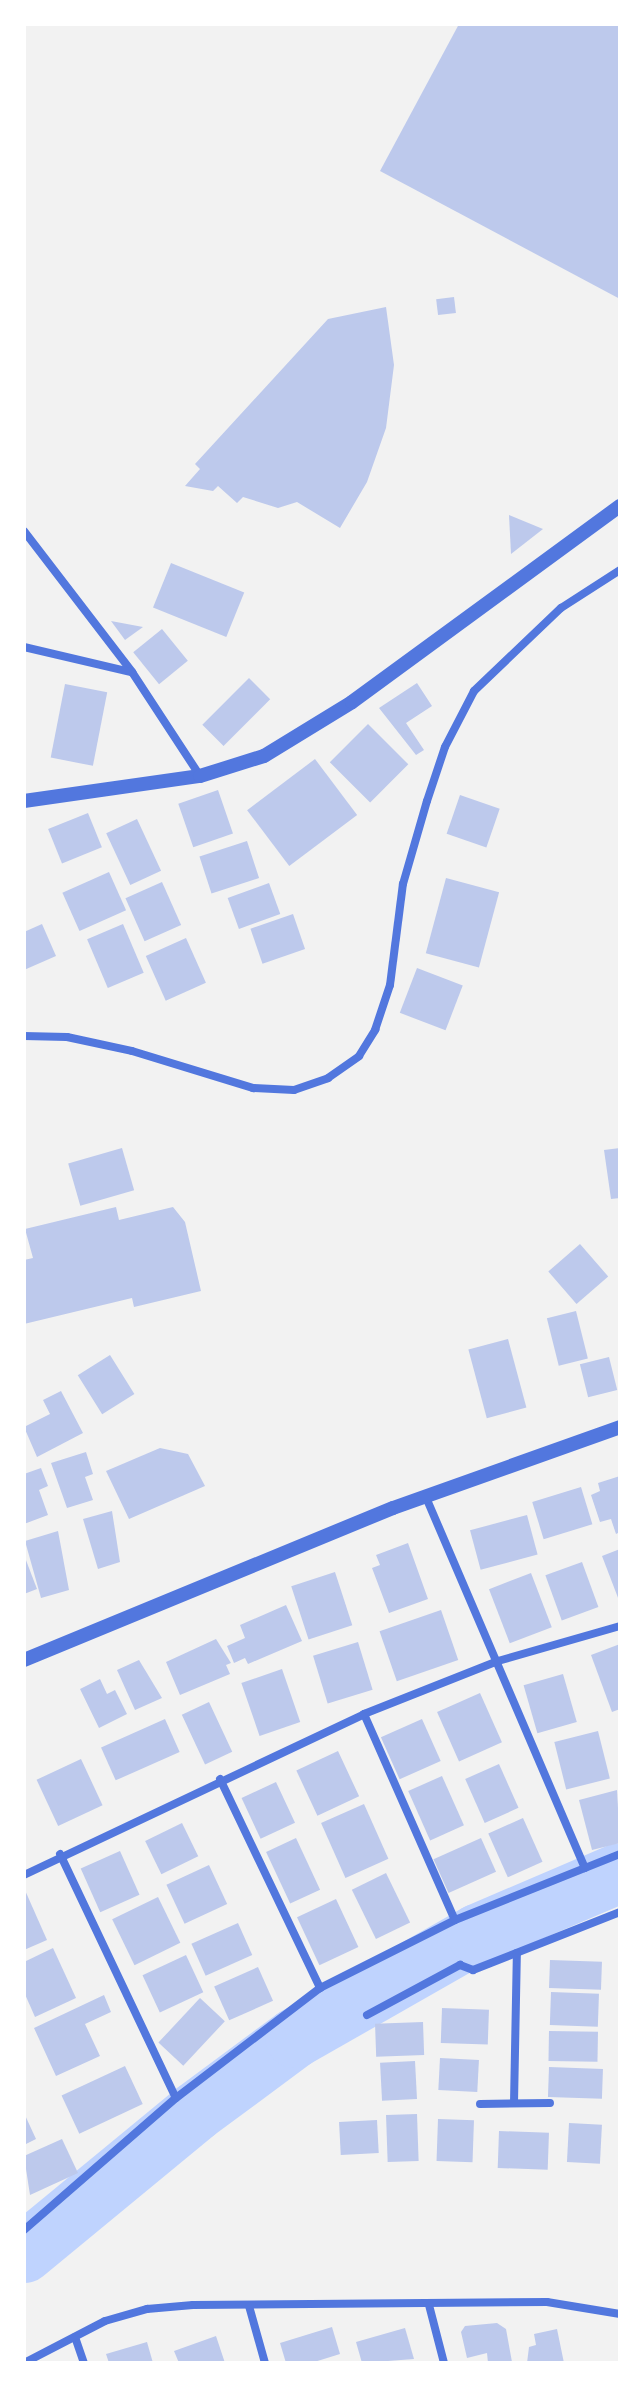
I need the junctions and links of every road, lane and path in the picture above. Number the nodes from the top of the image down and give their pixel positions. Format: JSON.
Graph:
{"nodes":[{"id":1,"x":620,"y":506,"type":"edge"},
{"id":2,"x":24,"y":531,"type":"edge"},
{"id":3,"x":620,"y":570,"type":"edge"},
{"id":4,"x":24,"y":647,"type":"edge"},
{"id":5,"x":132,"y":672,"type":"junction"},
{"id":6,"x":200,"y":776,"type":"junction"},
{"id":7,"x":24,"y":801,"type":"edge"},
{"id":8,"x":24,"y":1036,"type":"edge"},
{"id":9,"x":620,"y":1427,"type":"edge"},
{"id":10,"x":425,"y":1495,"type":"junction"},
{"id":11,"x":620,"y":1626,"type":"edge"},
{"id":12,"x":24,"y":1660,"type":"edge"},
{"id":13,"x":498,"y":1661,"type":"junction"},
{"id":14,"x":364,"y":1714,"type":"junction"},
{"id":15,"x":220,"y":1779,"type":"junction"},
{"id":16,"x":60,"y":1854,"type":"junction"},
{"id":17,"x":620,"y":1854,"type":"edge"},
{"id":18,"x":585,"y":1868,"type":"junction"},
{"id":19,"x":24,"y":1875,"type":"edge"},
{"id":20,"x":620,"y":1912,"type":"edge"},
{"id":21,"x":455,"y":1920,"type":"junction"},
{"id":22,"x":517,"y":1953,"type":"junction"},
{"id":23,"x":320,"y":1988,"type":"junction"},
{"id":24,"x":367,"y":2015,"type":"dead end"},
{"id":25,"x":176,"y":2098,"type":"junction"},
{"id":26,"x":514,"y":2103,"type":"junction"},
{"id":27,"x":550,"y":2103,"type":"dead end"},
{"id":28,"x":480,"y":2104,"type":"dead end"},
{"id":29,"x":24,"y":2228,"type":"edge"},
{"id":30,"x":429,"y":2305,"type":"junction"},
{"id":31,"x":249,"y":2306,"type":"junction"},
{"id":32,"x":620,"y":2314,"type":"edge"},
{"id":33,"x":75,"y":2337,"type":"junction"},
{"id":34,"x":24,"y":2363,"type":"edge"},
{"id":35,"x":84,"y":2363,"type":"edge"},
{"id":36,"x":265,"y":2363,"type":"edge"},
{"id":37,"x":444,"y":2363,"type":"edge"}],
"edges":[{"from":1,"to":6,"type":"street"},
{"from":2,"to":5,"type":"street"},
{"from":3,"to":8,"type":"street"},
{"from":4,"to":5,"type":"street"},
{"from":5,"to":6,"type":"street"},
{"from":6,"to":7,"type":"street"},
{"from":9,"to":10,"type":"street"},
{"from":10,"to":12,"type":"street"},
{"from":10,"to":13,"type":"street"},
{"from":11,"to":13,"type":"street"},
{"from":13,"to":14,"type":"street"},
{"from":13,"to":18,"type":"street"},
{"from":14,"to":15,"type":"street"},
{"from":14,"to":21,"type":"street"},
{"from":15,"to":16,"type":"street"},
{"from":15,"to":23,"type":"street"},
{"from":16,"to":19,"type":"street"},
{"from":16,"to":25,"type":"street"},
{"from":17,"to":18,"type":"street"},
{"from":18,"to":21,"type":"street"},
{"from":20,"to":22,"type":"street"},
{"from":21,"to":23,"type":"street"},
{"from":22,"to":24,"type":"street"},
{"from":22,"to":26,"type":"street"},
{"from":23,"to":25,"type":"street"},
{"from":25,"to":29,"type":"street"},
{"from":26,"to":27,"type":"street"},
{"from":26,"to":28,"type":"street"},
{"from":30,"to":31,"type":"street"},
{"from":30,"to":32,"type":"street"},
{"from":30,"to":37,"type":"street"},
{"from":31,"to":33,"type":"street"},
{"from":31,"to":36,"type":"street"},
{"from":33,"to":34,"type":"street"},
{"from":33,"to":35,"type":"street"}]}
